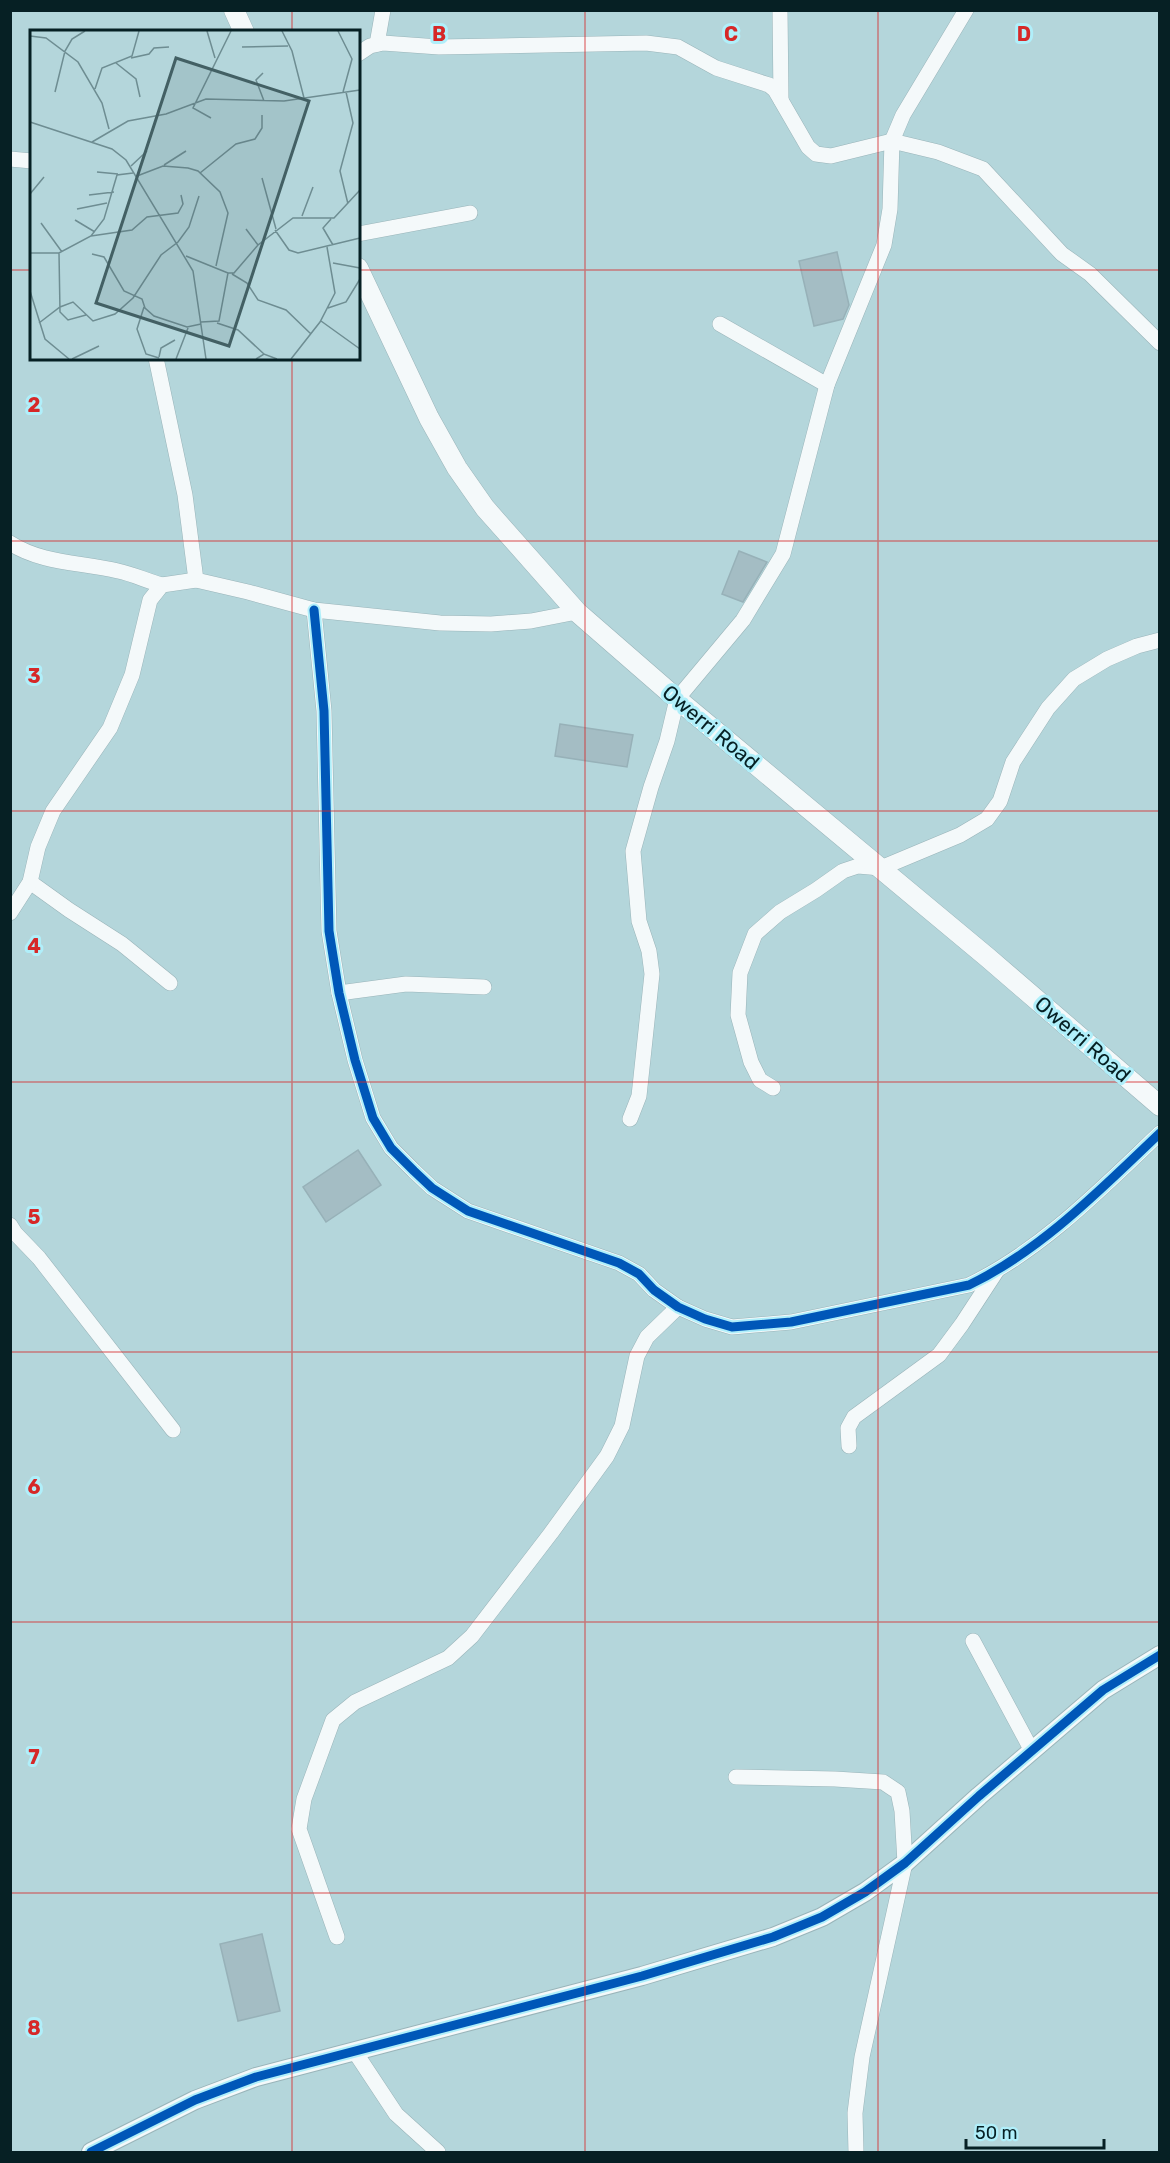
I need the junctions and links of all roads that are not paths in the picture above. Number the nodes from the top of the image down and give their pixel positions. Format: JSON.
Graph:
{"nodes":[{"id":1,"x":234,"y":10,"type":"edge"},
{"id":2,"x":383,"y":10,"type":"edge"},
{"id":3,"x":780,"y":10,"type":"edge"},
{"id":4,"x":966,"y":10,"type":"edge"},
{"id":5,"x":243,"y":30,"type":"edge"},
{"id":6,"x":377,"y":44,"type":"junction"},
{"id":7,"x":360,"y":53,"type":"edge"},
{"id":8,"x":781,"y":100,"type":"junction"},
{"id":9,"x":892,"y":141,"type":"junction"},
{"id":10,"x":10,"y":159,"type":"edge"},
{"id":11,"x":30,"y":161,"type":"edge"},
{"id":12,"x":470,"y":213,"type":"dead end"},
{"id":13,"x":360,"y":234,"type":"edge"},
{"id":14,"x":360,"y":272,"type":"edge"},
{"id":15,"x":720,"y":324,"type":"dead end"},
{"id":16,"x":1160,"y":343,"type":"edge"},
{"id":17,"x":156,"y":360,"type":"edge"},
{"id":18,"x":827,"y":385,"type":"junction"},
{"id":19,"x":10,"y":543,"type":"edge"},
{"id":20,"x":196,"y":580,"type":"junction"},
{"id":21,"x":162,"y":585,"type":"junction"},
{"id":22,"x":314,"y":610,"type":"junction"},
{"id":23,"x":577,"y":612,"type":"junction"},
{"id":24,"x":1160,"y":640,"type":"edge"},
{"id":25,"x":677,"y":699,"type":"junction"},
{"id":26,"x":880,"y":868,"type":"junction"},
{"id":27,"x":30,"y":882,"type":"junction"},
{"id":28,"x":10,"y":913,"type":"edge"},
{"id":29,"x":170,"y":983,"type":"dead end"},
{"id":30,"x":484,"y":987,"type":"dead end"},
{"id":31,"x":339,"y":993,"type":"junction"},
{"id":32,"x":773,"y":1088,"type":"dead end"},
{"id":33,"x":1160,"y":1106,"type":"edge"},
{"id":34,"x":630,"y":1119,"type":"dead end"},
{"id":35,"x":1160,"y":1133,"type":"edge"},
{"id":36,"x":10,"y":1225,"type":"edge"},
{"id":37,"x":996,"y":1272,"type":"junction"},
{"id":38,"x":678,"y":1307,"type":"junction"},
{"id":39,"x":173,"y":1430,"type":"dead end"},
{"id":40,"x":849,"y":1446,"type":"dead end"},
{"id":41,"x":973,"y":1641,"type":"dead end"},
{"id":42,"x":1160,"y":1655,"type":"edge"},
{"id":43,"x":1032,"y":1751,"type":"junction"},
{"id":44,"x":736,"y":1777,"type":"dead end"},
{"id":45,"x":904,"y":1863,"type":"junction"},
{"id":46,"x":337,"y":1937,"type":"dead end"},
{"id":47,"x":355,"y":2052,"type":"junction"},
{"id":48,"x":91,"y":2152,"type":"edge"},
{"id":49,"x":438,"y":2152,"type":"edge"},
{"id":50,"x":856,"y":2152,"type":"edge"}],
"edges":[{"from":1,"to":5,"type":"main road"},
{"from":2,"to":6,"type":"street"},
{"from":3,"to":8,"type":"street"},
{"from":4,"to":9,"type":"street"},
{"from":6,"to":7,"type":"street"},
{"from":6,"to":8,"type":"street"},
{"from":8,"to":9,"type":"street"},
{"from":9,"to":16,"type":"street"},
{"from":9,"to":18,"type":"street"},
{"from":10,"to":11,"type":"street"},
{"from":12,"to":13,"type":"street"},
{"from":14,"to":23,"type":"main road","name":"Owerri Road"},
{"from":15,"to":18,"type":"street"},
{"from":17,"to":20,"type":"street"},
{"from":18,"to":25,"type":"street"},
{"from":19,"to":21,"type":"street"},
{"from":20,"to":21,"type":"street"},
{"from":20,"to":22,"type":"street"},
{"from":21,"to":27,"type":"street"},
{"from":22,"to":23,"type":"street"},
{"from":22,"to":31,"type":"street"},
{"from":23,"to":25,"type":"main road","name":"Owerri Road"},
{"from":24,"to":26,"type":"street"},
{"from":25,"to":26,"type":"main road","name":"Owerri Road"},
{"from":25,"to":34,"type":"street"},
{"from":26,"to":32,"type":"street"},
{"from":26,"to":33,"type":"main road","name":"Owerri Road"},
{"from":27,"to":28,"type":"street"},
{"from":27,"to":29,"type":"street"},
{"from":30,"to":31,"type":"street"},
{"from":31,"to":38,"type":"street"},
{"from":35,"to":37,"type":"street"},
{"from":36,"to":39,"type":"street"},
{"from":37,"to":38,"type":"street"},
{"from":37,"to":40,"type":"street"},
{"from":38,"to":46,"type":"street"},
{"from":41,"to":43,"type":"street"},
{"from":42,"to":43,"type":"street"},
{"from":43,"to":45,"type":"street"},
{"from":44,"to":45,"type":"street"},
{"from":45,"to":47,"type":"street"},
{"from":45,"to":50,"type":"street"},
{"from":47,"to":48,"type":"street"},
{"from":47,"to":49,"type":"street"}]}
